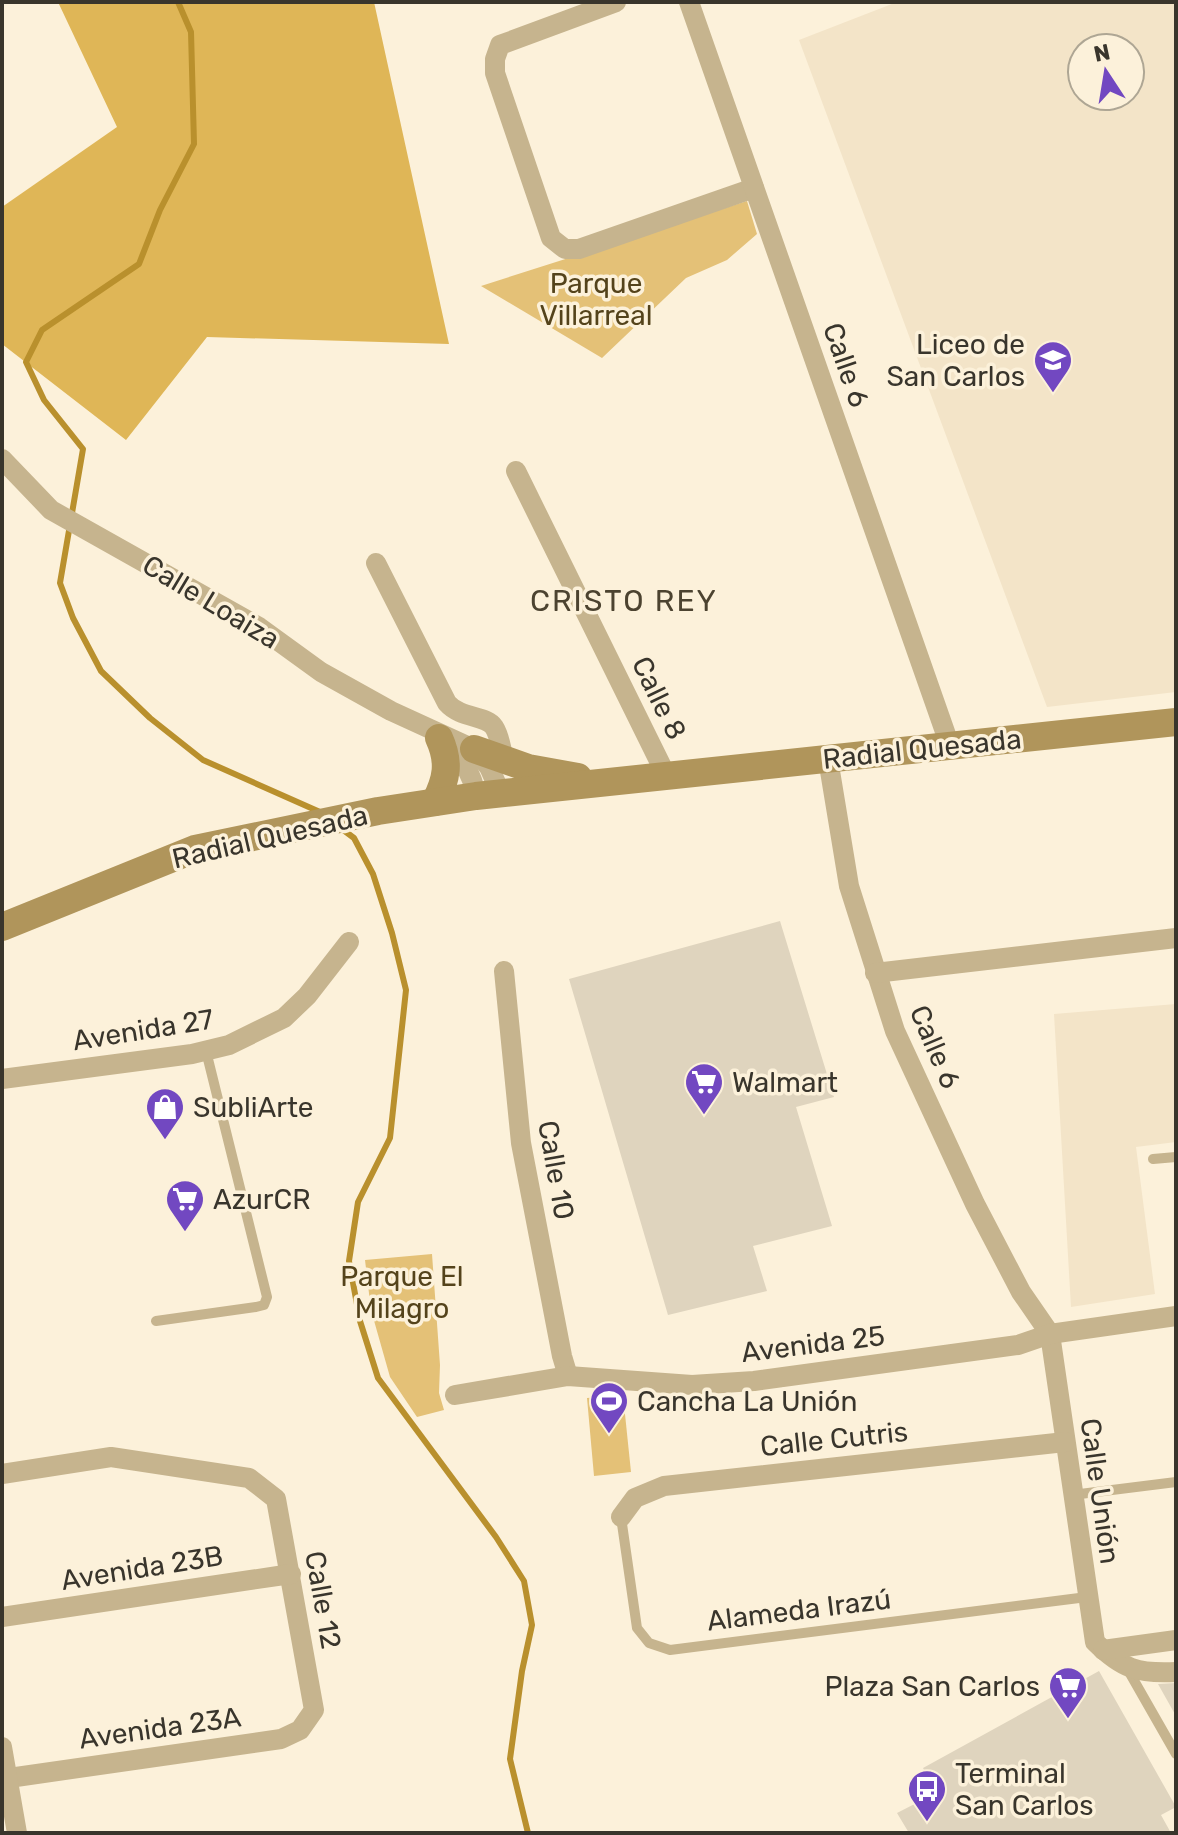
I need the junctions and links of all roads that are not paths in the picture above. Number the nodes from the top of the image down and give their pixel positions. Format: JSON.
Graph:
{"nodes":[{"id":1,"x":616,"y":2,"type":"edge"},
{"id":2,"x":689,"y":2,"type":"edge"},
{"id":3,"x":754,"y":188,"type":"junction"},
{"id":4,"x":2,"y":459,"type":"edge"},
{"id":5,"x":516,"y":471,"type":"dead end"},
{"id":6,"x":376,"y":563,"type":"dead end"},
{"id":7,"x":1176,"y":722,"type":"edge"},
{"id":8,"x":436,"y":734,"type":"junction"},
{"id":9,"x":950,"y":746,"type":"junction"},
{"id":10,"x":474,"y":749,"type":"junction"},
{"id":11,"x":504,"y":759,"type":"junction"},
{"id":12,"x":828,"y":759,"type":"junction"},
{"id":13,"x":667,"y":777,"type":"junction"},
{"id":14,"x":623,"y":782,"type":"junction"},
{"id":15,"x":489,"y":795,"type":"junction"},
{"id":16,"x":435,"y":802,"type":"junction"},
{"id":17,"x":2,"y":927,"type":"edge"},
{"id":18,"x":1176,"y":938,"type":"edge"},
{"id":19,"x":349,"y":942,"type":"dead end"},
{"id":20,"x":504,"y":971,"type":"dead end"},
{"id":21,"x":875,"y":973,"type":"junction"},
{"id":22,"x":206,"y":1051,"type":"junction"},
{"id":23,"x":2,"y":1079,"type":"edge"},
{"id":24,"x":1176,"y":1157,"type":"edge"},
{"id":25,"x":1153,"y":1159,"type":"dead end"},
{"id":26,"x":1176,"y":1316,"type":"edge"},
{"id":27,"x":156,"y":1321,"type":"dead end"},
{"id":28,"x":1050,"y":1334,"type":"junction"},
{"id":29,"x":568,"y":1376,"type":"junction"},
{"id":30,"x":455,"y":1395,"type":"dead end"},
{"id":31,"x":1065,"y":1442,"type":"junction"},
{"id":32,"x":2,"y":1474,"type":"edge"},
{"id":33,"x":1176,"y":1482,"type":"edge"},
{"id":34,"x":1072,"y":1495,"type":"junction"},
{"id":35,"x":621,"y":1517,"type":"joint"},
{"id":36,"x":291,"y":1574,"type":"junction"},
{"id":37,"x":1087,"y":1597,"type":"junction"},
{"id":38,"x":2,"y":1617,"type":"edge"},
{"id":39,"x":1176,"y":1640,"type":"edge"},
{"id":40,"x":1103,"y":1650,"type":"junction"},
{"id":41,"x":1127,"y":1668,"type":"junction"},
{"id":42,"x":1176,"y":1672,"type":"edge"},
{"id":43,"x":314,"y":1710,"type":"joint"},
{"id":44,"x":2,"y":1747,"type":"edge"},
{"id":45,"x":1176,"y":1754,"type":"edge"},
{"id":46,"x":5,"y":1778,"type":"edge"},
{"id":47,"x":17,"y":1833,"type":"edge"}],
"edges":[{"from":1,"to":3,"type":"street"},
{"from":2,"to":3,"type":"street","name":"Calle 6"},
{"from":3,"to":9,"type":"street","name":"Calle 6"},
{"from":4,"to":8,"type":"street","name":"Calle Loaiza"},
{"from":5,"to":13,"type":"street","name":"Calle 8"},
{"from":6,"to":11,"type":"street"},
{"from":7,"to":9,"type":"main road","name":"Radial Quesada"},
{"from":8,"to":10,"type":"street","name":"Calle Loaiza"},
{"from":8,"to":15,"type":"street","name":"Calle Loaiza"},
{"from":8,"to":16,"type":"main road"},
{"from":9,"to":12,"type":"main road","name":"Radial Quesada"},
{"from":10,"to":11,"type":"main road","name":"Calle Loaiza"},
{"from":10,"to":15,"type":"street"},
{"from":11,"to":14,"type":"main road","name":"Calle Loaiza"},
{"from":12,"to":13,"type":"main road","name":"Radial Quesada"},
{"from":12,"to":21,"type":"street","name":"Calle 6"},
{"from":13,"to":14,"type":"main road","name":"Radial Quesada"},
{"from":14,"to":15,"type":"main road","name":"Radial Quesada"},
{"from":15,"to":16,"type":"main road","name":"Radial Quesada"},
{"from":16,"to":17,"type":"main road","name":"Radial Quesada"},
{"from":18,"to":21,"type":"street"},
{"from":19,"to":22,"type":"street","name":"Avenida 27"},
{"from":20,"to":29,"type":"street","name":"Calle 10"},
{"from":21,"to":28,"type":"street","name":"Calle 6"},
{"from":22,"to":23,"type":"street","name":"Avenida 27"},
{"from":22,"to":27,"type":"lane"},
{"from":24,"to":25,"type":"lane"},
{"from":26,"to":28,"type":"street","name":"Avenida 25"},
{"from":28,"to":29,"type":"street","name":"Avenida 25"},
{"from":28,"to":31,"type":"street","name":"Calle Unión"},
{"from":29,"to":30,"type":"street","name":"Avenida 25"},
{"from":31,"to":34,"type":"street","name":"Calle Unión"},
{"from":31,"to":35,"type":"street","name":"Calle Cutris"},
{"from":32,"to":36,"type":"street","name":"Calle 12"},
{"from":33,"to":34,"type":"lane"},
{"from":34,"to":37,"type":"street","name":"Calle Unión"},
{"from":35,"to":37,"type":"lane","name":"Alameda Irazú"},
{"from":36,"to":38,"type":"street","name":"Avenida 23B"},
{"from":36,"to":43,"type":"street","name":"Calle 12"},
{"from":37,"to":40,"type":"street","name":"Calle Unión"},
{"from":39,"to":40,"type":"street"},
{"from":40,"to":41,"type":"street"},
{"from":41,"to":42,"type":"street"},
{"from":41,"to":45,"type":"lane"},
{"from":43,"to":46,"type":"street","name":"Avenida 23A"},
{"from":44,"to":46,"type":"street"},
{"from":46,"to":47,"type":"street"}]}
